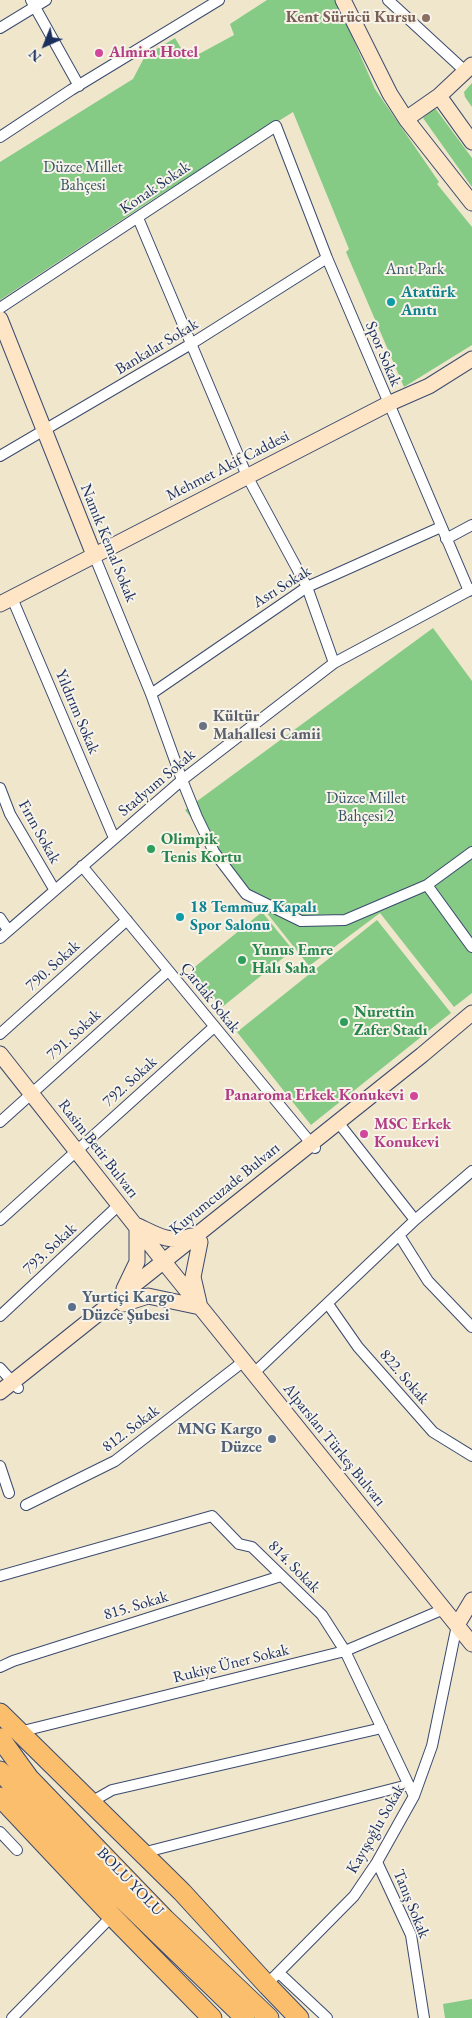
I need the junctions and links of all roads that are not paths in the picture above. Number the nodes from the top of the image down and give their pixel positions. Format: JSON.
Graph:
{"nodes":[{"id":1,"x":46,"y":0,"type":"edge"},
{"id":2,"x":219,"y":0,"type":"edge"},
{"id":3,"x":388,"y":0,"type":"edge"},
{"id":4,"x":347,"y":1,"type":"edge"},
{"id":5,"x":32,"y":4,"type":"edge"},
{"id":6,"x":0,"y":28,"type":"edge"},
{"id":7,"x":468,"y":68,"type":"edge"},
{"id":8,"x":78,"y":86,"type":"junction"},
{"id":9,"x":439,"y":96,"type":"junction"},
{"id":10,"x":406,"y":119,"type":"junction"},
{"id":11,"x":276,"y":126,"type":"joint"},
{"id":12,"x":0,"y":137,"type":"edge"},
{"id":13,"x":472,"y":142,"type":"edge"},
{"id":14,"x":472,"y":203,"type":"edge"},
{"id":15,"x":138,"y":218,"type":"junction"},
{"id":16,"x":327,"y":258,"type":"junction"},
{"id":17,"x":0,"y":308,"type":"edge"},
{"id":18,"x":0,"y":319,"type":"edge"},
{"id":19,"x":191,"y":344,"type":"junction"},
{"id":20,"x":472,"y":359,"type":"edge"},
{"id":21,"x":388,"y":404,"type":"junction"},
{"id":22,"x":44,"y":431,"type":"junction"},
{"id":23,"x":0,"y":456,"type":"edge"},
{"id":24,"x":247,"y":476,"type":"junction"},
{"id":25,"x":472,"y":526,"type":"edge"},
{"id":26,"x":441,"y":527,"type":"junction"},
{"id":27,"x":446,"y":539,"type":"junction"},
{"id":28,"x":94,"y":555,"type":"junction"},
{"id":29,"x":307,"y":587,"type":"junction"},
{"id":30,"x":470,"y":590,"type":"edge"},
{"id":31,"x":6,"y":601,"type":"edge"},
{"id":32,"x":334,"y":663,"type":"junction"},
{"id":33,"x":151,"y":694,"type":"junction"},
{"id":34,"x":182,"y":780,"type":"junction"},
{"id":35,"x":0,"y":788,"type":"edge"},
{"id":36,"x":114,"y":838,"type":"junction"},
{"id":37,"x":472,"y":852,"type":"edge"},
{"id":38,"x":82,"y":866,"type":"junction"},
{"id":39,"x":427,"y":885,"type":"junction"},
{"id":40,"x":54,"y":889,"type":"junction"},
{"id":41,"x":0,"y":918,"type":"edge"},
{"id":42,"x":126,"y":920,"type":"junction"},
{"id":43,"x":8,"y":930,"type":"junction"},
{"id":44,"x":0,"y":938,"type":"edge"},
{"id":45,"x":472,"y":947,"type":"edge"},
{"id":46,"x":168,"y":970,"type":"junction"},
{"id":47,"x":472,"y":1012,"type":"edge"},
{"id":48,"x":472,"y":1024,"type":"edge"},
{"id":49,"x":214,"y":1027,"type":"junction"},
{"id":50,"x":0,"y":1034,"type":"edge"},
{"id":51,"x":0,"y":1054,"type":"edge"},
{"id":52,"x":32,"y":1094,"type":"junction"},
{"id":53,"x":0,"y":1122,"type":"edge"},
{"id":54,"x":340,"y":1125,"type":"junction"},
{"id":55,"x":313,"y":1146,"type":"junction"},
{"id":56,"x":77,"y":1150,"type":"junction"},
{"id":57,"x":472,"y":1172,"type":"edge"},
{"id":58,"x":120,"y":1204,"type":"junction"},
{"id":59,"x":0,"y":1220,"type":"edge"},
{"id":60,"x":414,"y":1220,"type":"junction"},
{"id":61,"x":136,"y":1226,"type":"junction"},
{"id":62,"x":399,"y":1236,"type":"junction"},
{"id":63,"x":198,"y":1238,"type":"junction"},
{"id":64,"x":166,"y":1264,"type":"junction"},
{"id":65,"x":123,"y":1298,"type":"junction"},
{"id":66,"x":328,"y":1304,"type":"junction"},
{"id":67,"x":200,"y":1307,"type":"junction"},
{"id":68,"x":0,"y":1316,"type":"edge"},
{"id":69,"x":472,"y":1327,"type":"edge"},
{"id":70,"x":244,"y":1361,"type":"junction"},
{"id":71,"x":0,"y":1368,"type":"edge"},
{"id":72,"x":254,"y":1373,"type":"junction"},
{"id":73,"x":15,"y":1385,"type":"junction"},
{"id":74,"x":0,"y":1392,"type":"edge"},
{"id":75,"x":0,"y":1402,"type":"edge"},
{"id":76,"x":472,"y":1456,"type":"edge"},
{"id":77,"x":0,"y":1466,"type":"edge"},
{"id":78,"x":9,"y":1493,"type":"dead end"},
{"id":79,"x":26,"y":1505,"type":"dead end"},
{"id":80,"x":0,"y":1576,"type":"edge"},
{"id":81,"x":281,"y":1576,"type":"junction"},
{"id":82,"x":472,"y":1600,"type":"edge"},
{"id":83,"x":444,"y":1608,"type":"junction"},
{"id":84,"x":457,"y":1625,"type":"junction"},
{"id":85,"x":472,"y":1644,"type":"edge"},
{"id":86,"x":345,"y":1651,"type":"junction"},
{"id":87,"x":0,"y":1667,"type":"edge"},
{"id":88,"x":0,"y":1713,"type":"edge"},
{"id":89,"x":382,"y":1728,"type":"junction"},
{"id":90,"x":19,"y":1732,"type":"junction"},
{"id":91,"x":0,"y":1738,"type":"edge"},
{"id":92,"x":0,"y":1771,"type":"edge"},
{"id":93,"x":408,"y":1785,"type":"junction"},
{"id":94,"x":414,"y":1796,"type":"junction"},
{"id":95,"x":0,"y":1797,"type":"edge"},
{"id":96,"x":91,"y":1802,"type":"junction"},
{"id":97,"x":0,"y":1832,"type":"edge"},
{"id":98,"x":17,"y":1850,"type":"dead end"},
{"id":99,"x":142,"y":1853,"type":"junction"},
{"id":100,"x":378,"y":1862,"type":"junction"},
{"id":101,"x":112,"y":1916,"type":"junction"},
{"id":102,"x":273,"y":1979,"type":"junction"},
{"id":103,"x":12,"y":2018,"type":"edge"},
{"id":104,"x":212,"y":2018,"type":"edge"},
{"id":105,"x":245,"y":2018,"type":"edge"},
{"id":106,"x":269,"y":2018,"type":"edge"},
{"id":107,"x":299,"y":2018,"type":"edge"},
{"id":108,"x":328,"y":2018,"type":"edge"},
{"id":109,"x":424,"y":2018,"type":"edge"}],
"edges":[{"from":1,"to":5,"type":"street"},
{"from":2,"to":8,"type":"street"},
{"from":3,"to":7,"type":"street"},
{"from":4,"to":10,"type":"main road"},
{"from":5,"to":6,"type":"street"},
{"from":5,"to":8,"type":"street"},
{"from":7,"to":9,"type":"main road"},
{"from":8,"to":12,"type":"street"},
{"from":9,"to":10,"type":"main road"},
{"from":9,"to":13,"type":"main road"},
{"from":10,"to":14,"type":"main road"},
{"from":11,"to":15,"type":"street","name":"Konak Sokak"},
{"from":11,"to":16,"type":"street","name":"Spor Sokak"},
{"from":15,"to":17,"type":"street","name":"Konak Sokak"},
{"from":15,"to":19,"type":"street"},
{"from":16,"to":19,"type":"street","name":"Bankalar Sokak"},
{"from":16,"to":21,"type":"street","name":"Spor Sokak"},
{"from":18,"to":22,"type":"main road","name":"Namık Kemal Sokak"},
{"from":19,"to":22,"type":"street","name":"Bankalar Sokak"},
{"from":19,"to":24,"type":"street"},
{"from":20,"to":21,"type":"main road","name":"Mehmet Akif Caddesi"},
{"from":21,"to":24,"type":"main road","name":"Mehmet Akif Caddesi"},
{"from":21,"to":26,"type":"street","name":"Spor Sokak"},
{"from":22,"to":23,"type":"street","name":"Bankalar Sokak"},
{"from":22,"to":28,"type":"main road","name":"Namık Kemal Sokak"},
{"from":24,"to":28,"type":"main road","name":"Mehmet Akif Caddesi"},
{"from":24,"to":29,"type":"street"},
{"from":25,"to":27,"type":"street"},
{"from":26,"to":27,"type":"street","name":"Spor Sokak"},
{"from":26,"to":29,"type":"street","name":"Asrı Sokak"},
{"from":27,"to":30,"type":"street","name":"Spor Sokak"},
{"from":28,"to":31,"type":"main road","name":"Mehmet Akif Caddesi"},
{"from":28,"to":33,"type":"street","name":"Namık Kemal Sokak"},
{"from":29,"to":32,"type":"street"},
{"from":29,"to":33,"type":"street","name":"Asrı Sokak"},
{"from":30,"to":32,"type":"street","name":"Stadyum Sokak"},
{"from":31,"to":36,"type":"street","name":"Yıldırım Sokak"},
{"from":32,"to":34,"type":"street","name":"Stadyum Sokak"},
{"from":33,"to":34,"type":"street","name":"Namık Kemal Sokak"},
{"from":34,"to":36,"type":"street","name":"Stadyum Sokak"},
{"from":34,"to":39,"type":"street","name":"Namık Kemal Sokak"},
{"from":35,"to":40,"type":"street","name":"Fırın Sokak"},
{"from":36,"to":38,"type":"street","name":"Stadyum Sokak"},
{"from":37,"to":39,"type":"street","name":"Namık Kemal Sokak"},
{"from":38,"to":40,"type":"street","name":"Stadyum Sokak"},
{"from":38,"to":42,"type":"street","name":"Çardak Sokak"},
{"from":39,"to":45,"type":"street"},
{"from":40,"to":43,"type":"street","name":"Stadyum Sokak"},
{"from":41,"to":43,"type":"street"},
{"from":42,"to":46,"type":"street","name":"Çardak Sokak"},
{"from":42,"to":50,"type":"street","name":"790. Sokak"},
{"from":43,"to":44,"type":"street","name":"Stadyum Sokak"},
{"from":46,"to":49,"type":"street","name":"Çardak Sokak"},
{"from":46,"to":52,"type":"street","name":"791. Sokak"},
{"from":47,"to":54,"type":"main road","name":"Kuyumcuzade Bulvarı"},
{"from":48,"to":54,"type":"main road","name":"Kuyumcuzade Bulvarı"},
{"from":49,"to":55,"type":"street","name":"Çardak Sokak"},
{"from":49,"to":56,"type":"street","name":"792. Sokak"},
{"from":51,"to":52,"type":"main road","name":"Rasim Betir Bulvarı"},
{"from":52,"to":53,"type":"street","name":"791. Sokak"},
{"from":52,"to":56,"type":"main road","name":"Rasim Betir Bulvarı"},
{"from":54,"to":55,"type":"main road","name":"Kuyumcuzade Bulvarı"},
{"from":54,"to":60,"type":"street"},
{"from":55,"to":63,"type":"main road","name":"Kuyumcuzade Bulvarı"},
{"from":56,"to":58,"type":"main road","name":"Rasim Betir Bulvarı"},
{"from":56,"to":59,"type":"street","name":"792. Sokak"},
{"from":57,"to":60,"type":"street"},
{"from":58,"to":61,"type":"main road","name":"Rasim Betir Bulvarı"},
{"from":58,"to":68,"type":"street","name":"793. Sokak"},
{"from":60,"to":62,"type":"street"},
{"from":61,"to":63,"type":"main road"},
{"from":61,"to":64,"type":"main road","name":"Rasim Betir Bulvarı"},
{"from":61,"to":65,"type":"main road"},
{"from":62,"to":66,"type":"street"},
{"from":62,"to":69,"type":"street"},
{"from":63,"to":64,"type":"main road","name":"Kuyumcuzade Bulvarı"},
{"from":63,"to":67,"type":"main road"},
{"from":64,"to":65,"type":"main road","name":"Kuyumcuzade Bulvarı"},
{"from":64,"to":67,"type":"main road","name":"Alparslan Türkeş Bulvarı"},
{"from":65,"to":67,"type":"main road"},
{"from":65,"to":73,"type":"main road","name":"Kuyumcuzade Bulvarı"},
{"from":66,"to":72,"type":"street"},
{"from":66,"to":76,"type":"street","name":"822. Sokak"},
{"from":67,"to":70,"type":"main road","name":"Alparslan Türkeş Bulvarı"},
{"from":70,"to":72,"type":"main road","name":"Alparslan Türkeş Bulvarı"},
{"from":70,"to":79,"type":"street","name":"812. Sokak"},
{"from":71,"to":73,"type":"street"},
{"from":72,"to":83,"type":"main road","name":"Alparslan Türkeş Bulvarı"},
{"from":73,"to":74,"type":"main road","name":"Kuyumcuzade Bulvarı"},
{"from":73,"to":75,"type":"main road","name":"Kuyumcuzade Bulvarı"},
{"from":77,"to":78,"type":"street"},
{"from":80,"to":81,"type":"street","name":"814. Sokak"},
{"from":81,"to":86,"type":"street","name":"814. Sokak"},
{"from":81,"to":87,"type":"street","name":"815. Sokak"},
{"from":82,"to":84,"type":"main road"},
{"from":83,"to":84,"type":"main road","name":"Alparslan Türkeş Bulvarı"},
{"from":83,"to":86,"type":"street","name":"Rukiye Üner Sokak"},
{"from":84,"to":85,"type":"main road","name":"Alparslan Türkeş Bulvarı"},
{"from":84,"to":94,"type":"street","name":"Kayışoğlu Sokak"},
{"from":86,"to":89,"type":"street","name":"814. Sokak"},
{"from":86,"to":90,"type":"street","name":"Rukiye Üner Sokak"},
{"from":88,"to":90,"type":"highway"},
{"from":89,"to":93,"type":"street","name":"814. Sokak"},
{"from":89,"to":96,"type":"street"},
{"from":90,"to":96,"type":"highway"},
{"from":91,"to":106,"type":"highway","name":"BOLU YOLU"},
{"from":92,"to":105,"type":"highway"},
{"from":93,"to":94,"type":"street","name":"814. Sokak"},
{"from":93,"to":99,"type":"street"},
{"from":94,"to":100,"type":"street","name":"Kayışoğlu Sokak"},
{"from":95,"to":101,"type":"highway"},
{"from":96,"to":99,"type":"highway"},
{"from":97,"to":98,"type":"street"},
{"from":99,"to":102,"type":"highway"},
{"from":100,"to":102,"type":"street","name":"Kayışoğlu Sokak"},
{"from":100,"to":109,"type":"street","name":"Tanış Sokak"},
{"from":101,"to":103,"type":"street"},
{"from":101,"to":104,"type":"highway"},
{"from":102,"to":107,"type":"highway"},
{"from":102,"to":108,"type":"street"}]}
